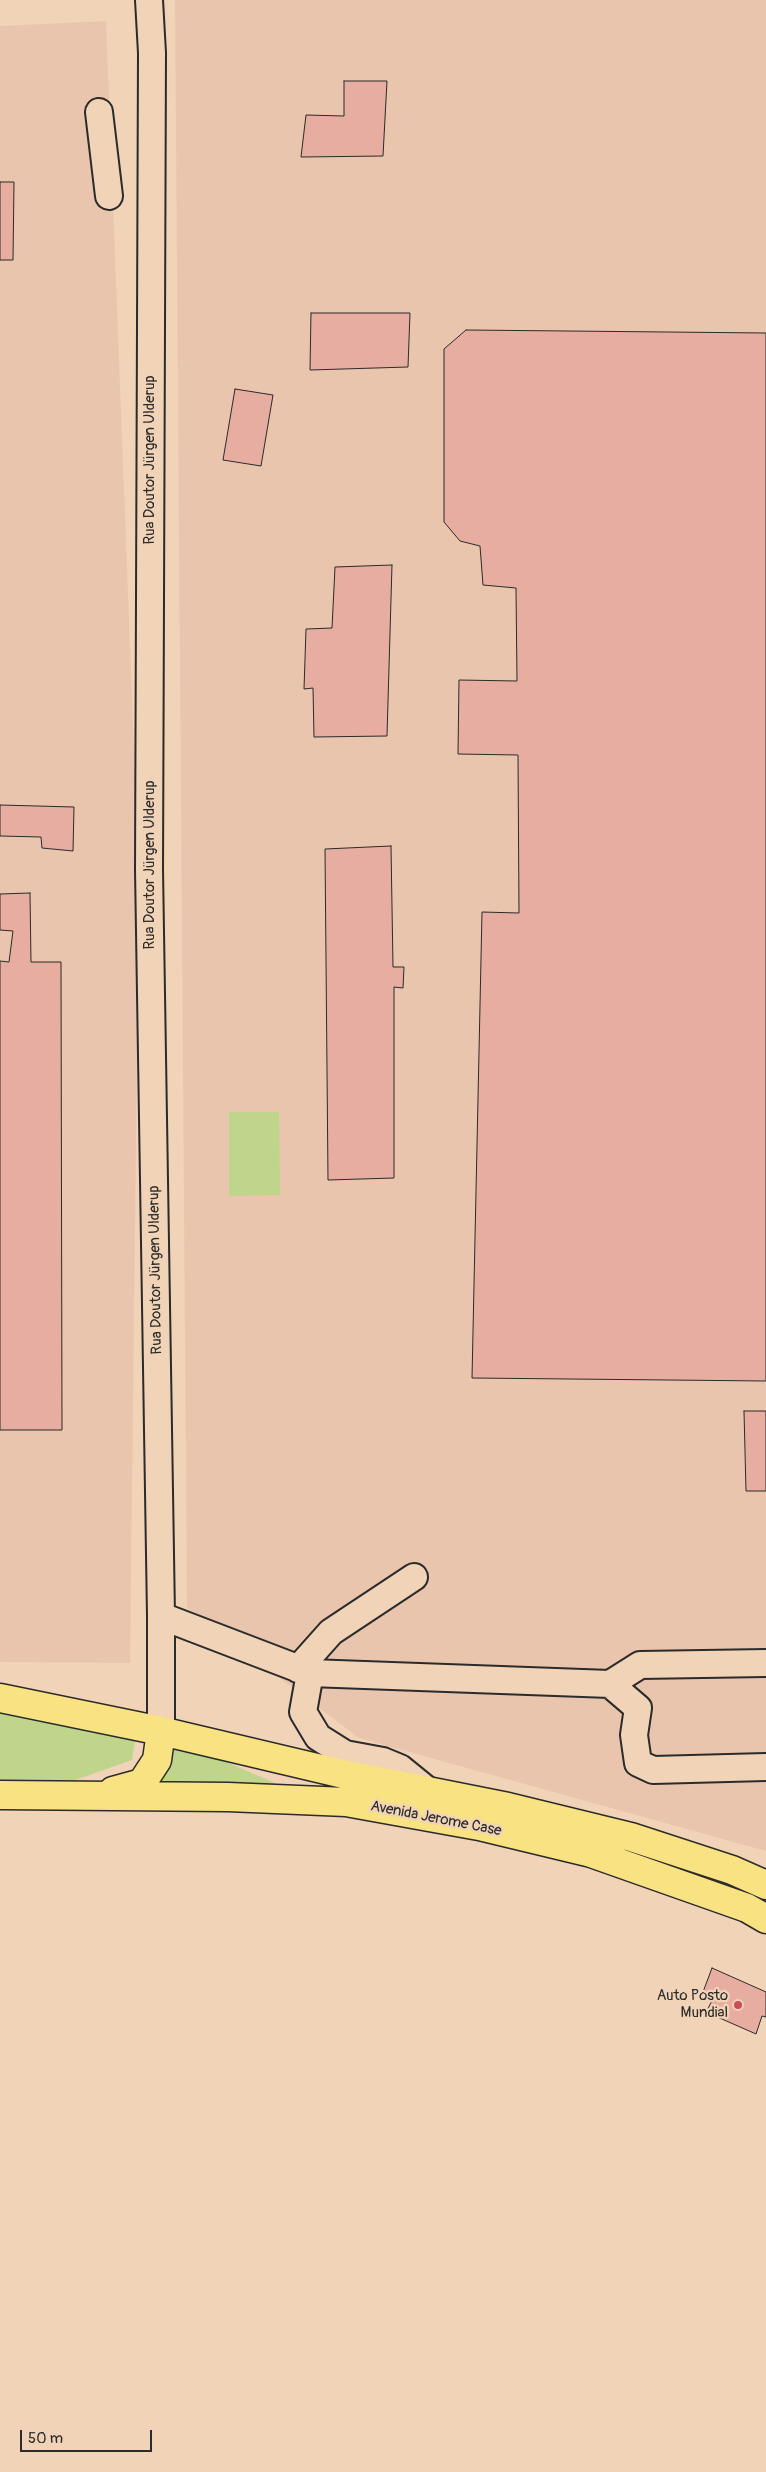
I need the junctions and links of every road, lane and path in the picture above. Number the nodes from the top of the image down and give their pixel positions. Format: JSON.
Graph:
{"nodes":[{"id":1,"x":149,"y":0,"type":"edge"},
{"id":2,"x":100,"y":112,"type":"dead end"},
{"id":3,"x":109,"y":196,"type":"dead end"},
{"id":4,"x":414,"y":1576,"type":"dead end"},
{"id":5,"x":161,"y":1616,"type":"junction"},
{"id":6,"x":766,"y":1663,"type":"edge"},
{"id":7,"x":304,"y":1671,"type":"junction"},
{"id":8,"x":610,"y":1684,"type":"junction"},
{"id":9,"x":0,"y":1698,"type":"edge"},
{"id":10,"x":161,"y":1731,"type":"junction"},
{"id":11,"x":766,"y":1767,"type":"edge"},
{"id":12,"x":427,"y":1790,"type":"junction"},
{"id":13,"x":0,"y":1795,"type":"edge"},
{"id":14,"x":92,"y":1797,"type":"junction"},
{"id":15,"x":766,"y":1885,"type":"edge"},
{"id":16,"x":766,"y":1919,"type":"edge"}],
"edges":[{"from":1,"to":5,"type":"street","name":"Rua Doutor Jürgen Ulderup"},
{"from":2,"to":3,"type":"street"},
{"from":4,"to":7,"type":"street"},
{"from":5,"to":7,"type":"street"},
{"from":5,"to":10,"type":"street","name":"Rua Doutor Jürgen Ulderup"},
{"from":6,"to":8,"type":"street"},
{"from":7,"to":8,"type":"street"},
{"from":7,"to":12,"type":"street"},
{"from":8,"to":11,"type":"street"},
{"from":9,"to":10,"type":"main road","name":"Avenida Jerome Case"},
{"from":10,"to":12,"type":"main road","name":"Avenida Jerome Case"},
{"from":10,"to":14,"type":"main road"},
{"from":12,"to":15,"type":"main road","name":"Avenida Jerome Case"},
{"from":13,"to":14,"type":"main road","name":"Avenida Jerome Case"},
{"from":14,"to":16,"type":"main road","name":"Avenida Jerome Case"}]}
